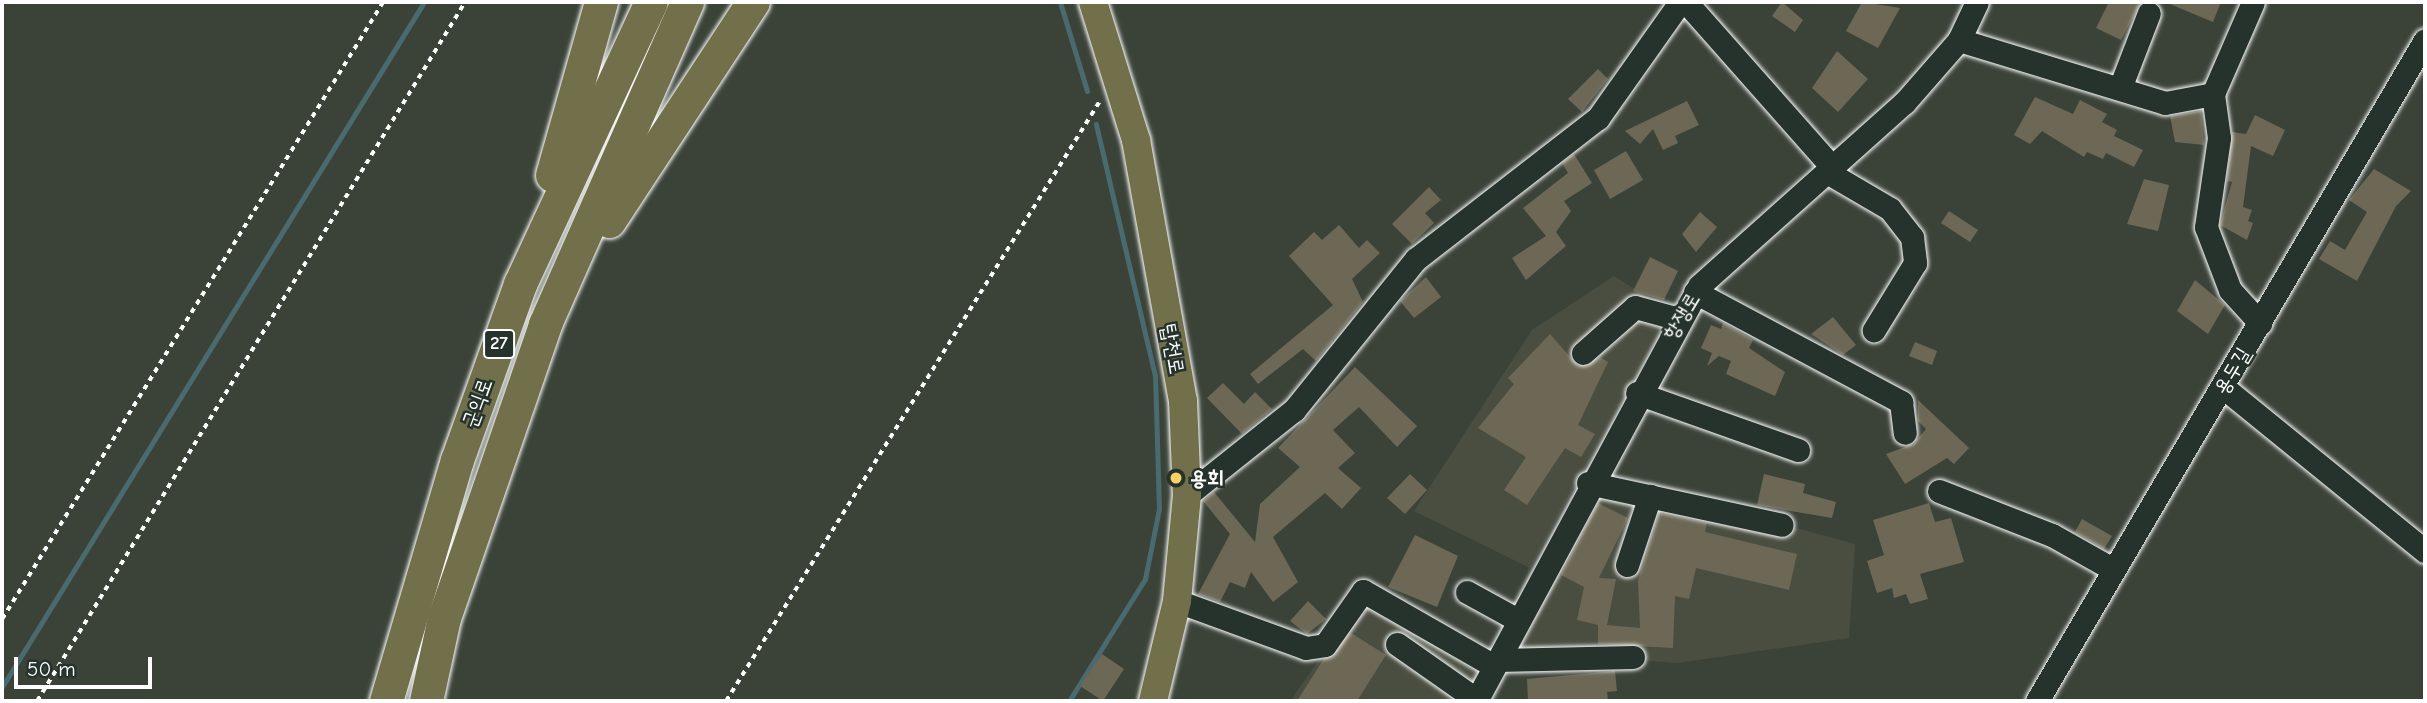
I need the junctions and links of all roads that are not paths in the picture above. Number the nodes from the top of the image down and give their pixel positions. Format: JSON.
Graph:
{"nodes":[{"id":1,"x":601,"y":2,"type":"edge"},
{"id":2,"x":651,"y":2,"type":"edge"},
{"id":3,"x":687,"y":2,"type":"edge"},
{"id":4,"x":753,"y":2,"type":"edge"},
{"id":5,"x":1093,"y":2,"type":"edge"},
{"id":6,"x":1680,"y":2,"type":"edge"},
{"id":7,"x":1686,"y":2,"type":"edge"},
{"id":8,"x":1977,"y":2,"type":"edge"},
{"id":9,"x":2253,"y":2,"type":"edge"},
{"id":10,"x":2149,"y":13,"type":"dead end"},
{"id":11,"x":1959,"y":40,"type":"junction"},
{"id":12,"x":2425,"y":40,"type":"edge"},
{"id":13,"x":2120,"y":89,"type":"junction"},
{"id":14,"x":2213,"y":94,"type":"junction"},
{"id":15,"x":1830,"y":170,"type":"junction"},
{"id":16,"x":520,"y":284,"type":"junction"},
{"id":17,"x":1695,"y":292,"type":"junction"},
{"id":18,"x":1679,"y":319,"type":"junction"},
{"id":19,"x":2260,"y":323,"type":"junction"},
{"id":20,"x":545,"y":324,"type":"junction"},
{"id":21,"x":1874,"y":330,"type":"dead end"},
{"id":22,"x":1583,"y":353,"type":"dead end"},
{"id":23,"x":2223,"y":387,"type":"junction"},
{"id":24,"x":1637,"y":393,"type":"junction"},
{"id":25,"x":1905,"y":433,"type":"dead end"},
{"id":26,"x":1798,"y":450,"type":"dead end"},
{"id":27,"x":1588,"y":483,"type":"junction"},
{"id":28,"x":1939,"y":491,"type":"dead end"},
{"id":29,"x":1187,"y":495,"type":"junction"},
{"id":30,"x":1650,"y":496,"type":"junction"},
{"id":31,"x":1782,"y":525,"type":"dead end"},
{"id":32,"x":2425,"y":551,"type":"edge"},
{"id":33,"x":1627,"y":565,"type":"dead end"},
{"id":34,"x":2114,"y":570,"type":"junction"},
{"id":35,"x":1467,"y":592,"type":"dead end"},
{"id":36,"x":1177,"y":601,"type":"junction"},
{"id":37,"x":1518,"y":620,"type":"junction"},
{"id":38,"x":1397,"y":644,"type":"dead end"},
{"id":39,"x":1633,"y":657,"type":"dead end"},
{"id":40,"x":1496,"y":663,"type":"junction"},
{"id":41,"x":386,"y":701,"type":"edge"},
{"id":42,"x":426,"y":701,"type":"edge"},
{"id":43,"x":1153,"y":701,"type":"edge"},
{"id":44,"x":1477,"y":701,"type":"edge"},
{"id":45,"x":2036,"y":701,"type":"edge"}],
"edges":[{"from":1,"to":16,"type":"highway"},
{"from":2,"to":16,"type":"highway","name":"군익로","number":"27"},
{"from":3,"to":20,"type":"highway","name":"군익로"},
{"from":4,"to":20,"type":"highway"},
{"from":5,"to":29,"type":"main road","name":"탑천로"},
{"from":6,"to":29,"type":"street"},
{"from":7,"to":15,"type":"street"},
{"from":8,"to":11,"type":"street","name":"항쟁로"},
{"from":9,"to":14,"type":"street"},
{"from":10,"to":13,"type":"street"},
{"from":11,"to":13,"type":"street"},
{"from":11,"to":15,"type":"street","name":"항쟁로"},
{"from":12,"to":19,"type":"street","name":"용두길"},
{"from":13,"to":14,"type":"street"},
{"from":14,"to":19,"type":"street"},
{"from":15,"to":17,"type":"street","name":"항쟁로"},
{"from":15,"to":21,"type":"street"},
{"from":16,"to":41,"type":"highway","name":"군익로","number":"27"},
{"from":17,"to":18,"type":"street","name":"항쟁로"},
{"from":17,"to":25,"type":"street"},
{"from":18,"to":22,"type":"street"},
{"from":18,"to":24,"type":"street","name":"항쟁로"},
{"from":19,"to":23,"type":"street","name":"용두길"},
{"from":20,"to":42,"type":"highway","name":"군익로"},
{"from":23,"to":32,"type":"street"},
{"from":23,"to":34,"type":"street","name":"용두길"},
{"from":24,"to":26,"type":"street"},
{"from":24,"to":27,"type":"street","name":"항쟁로"},
{"from":27,"to":30,"type":"street"},
{"from":27,"to":37,"type":"street","name":"항쟁로"},
{"from":28,"to":34,"type":"street"},
{"from":29,"to":36,"type":"main road","name":"탑천로"},
{"from":30,"to":31,"type":"street"},
{"from":30,"to":33,"type":"street"},
{"from":34,"to":45,"type":"street","name":"용두길"},
{"from":35,"to":37,"type":"street"},
{"from":36,"to":40,"type":"street"},
{"from":36,"to":43,"type":"main road","name":"탑천로"},
{"from":37,"to":40,"type":"street","name":"항쟁로"},
{"from":38,"to":44,"type":"street"},
{"from":39,"to":40,"type":"street"},
{"from":40,"to":44,"type":"street","name":"항쟁로"}]}
